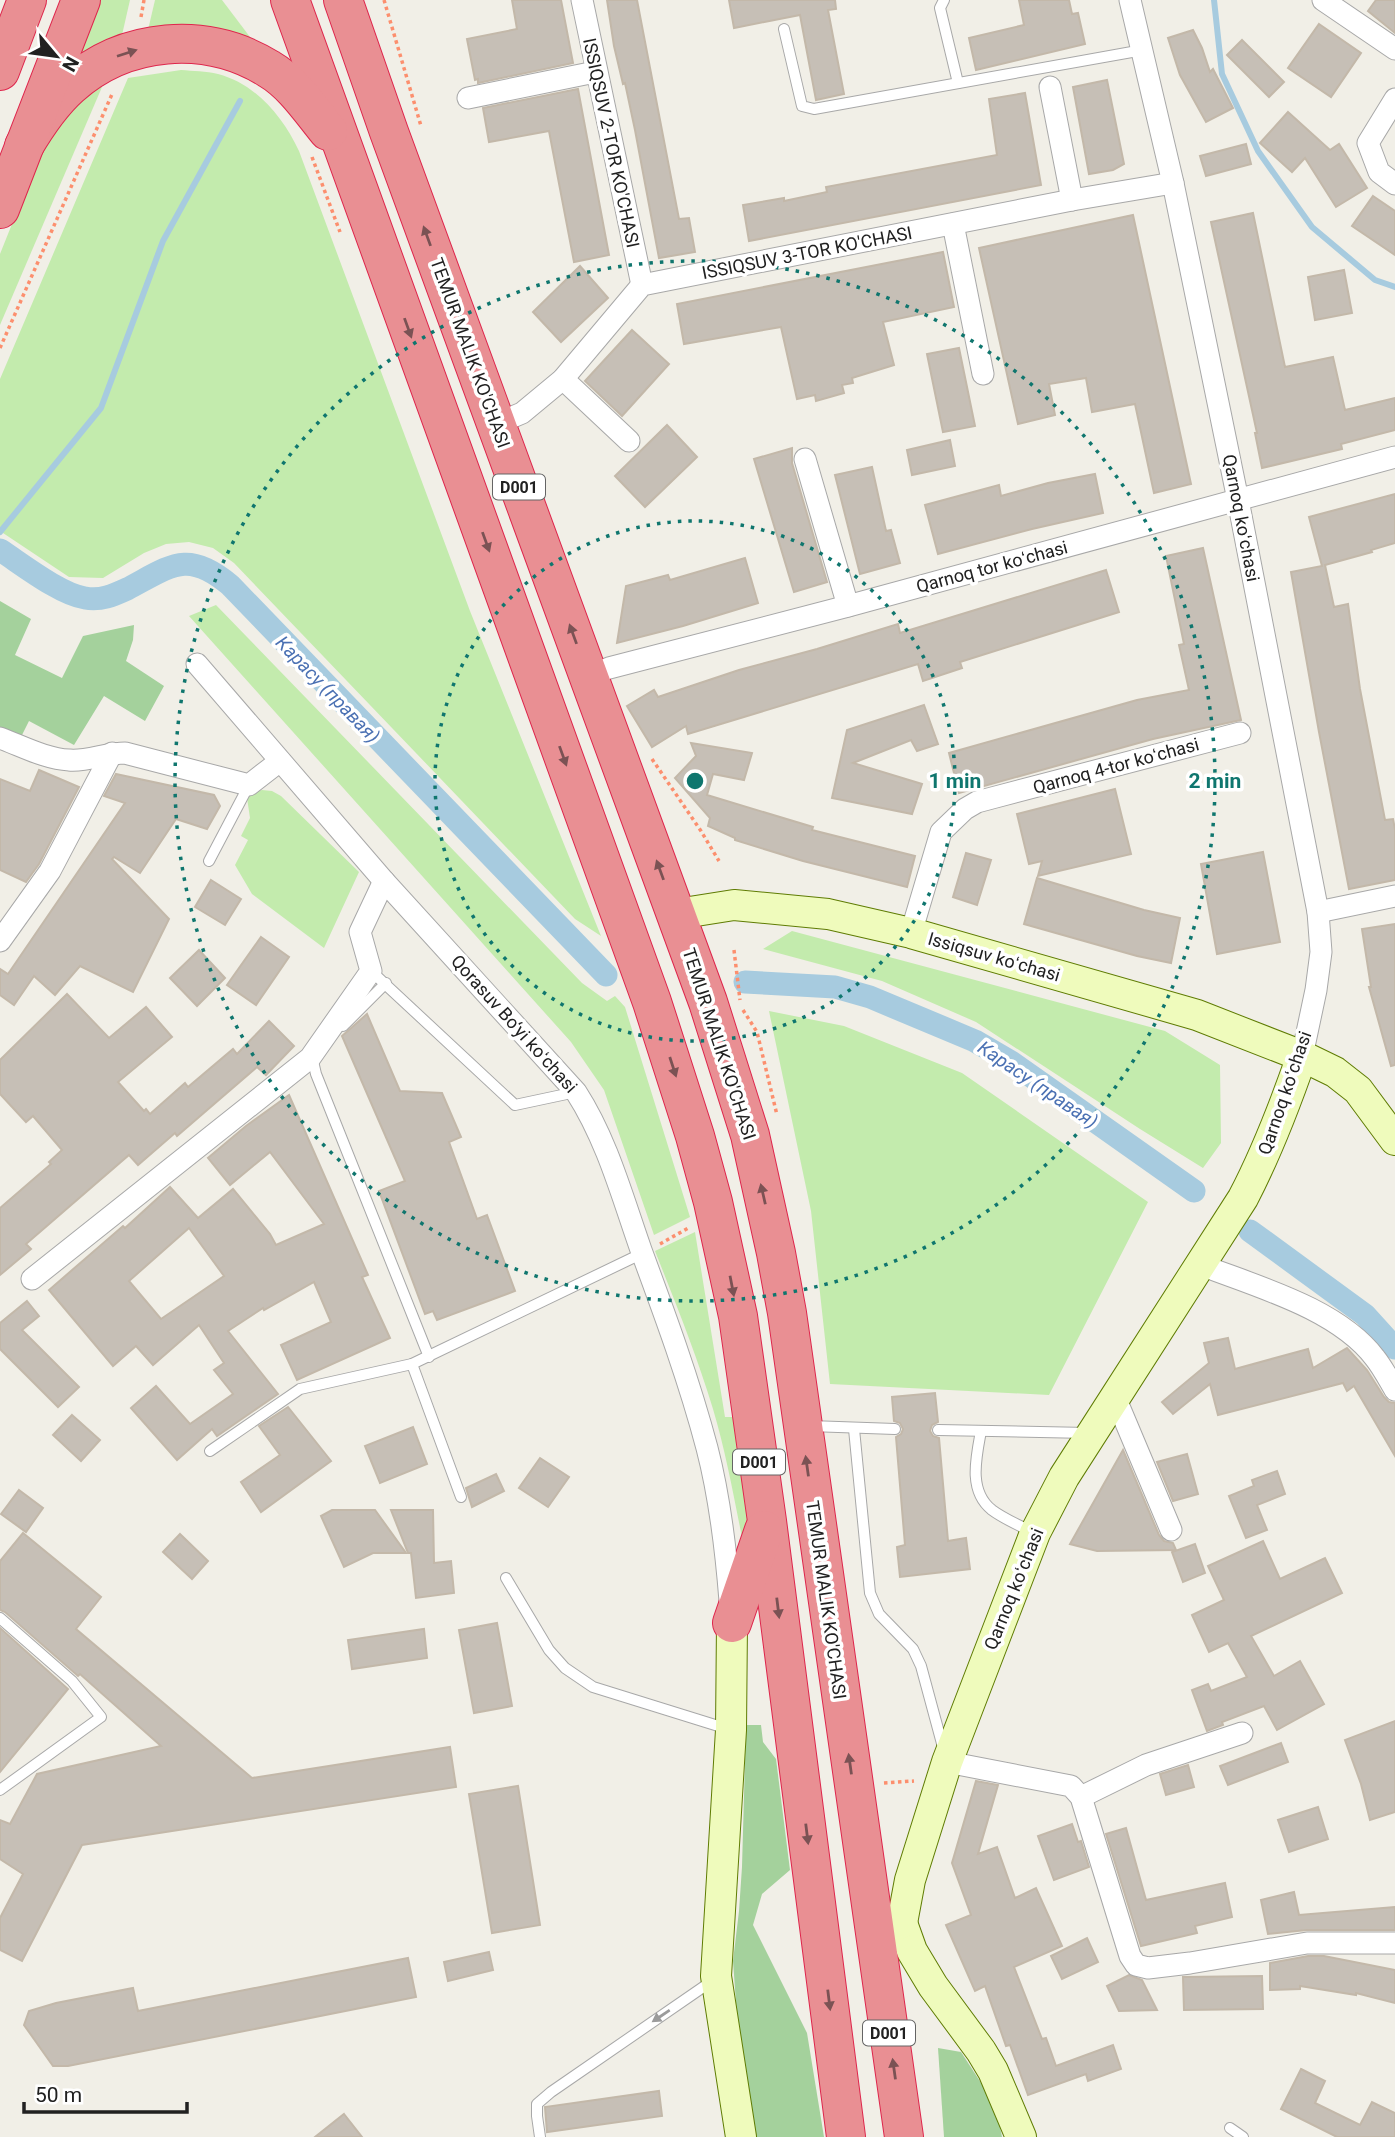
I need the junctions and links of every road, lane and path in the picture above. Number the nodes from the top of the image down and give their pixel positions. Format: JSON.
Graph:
{"nodes":[{"id":1,"x":27,"y":0,"type":"edge"},
{"id":2,"x":81,"y":0,"type":"edge"},
{"id":3,"x":263,"y":0,"type":"edge"},
{"id":4,"x":290,"y":0,"type":"edge"},
{"id":5,"x":582,"y":0,"type":"edge"},
{"id":6,"x":944,"y":0,"type":"edge"},
{"id":7,"x":1130,"y":0,"type":"edge"},
{"id":8,"x":1323,"y":0,"type":"edge"},
{"id":9,"x":345,"y":6,"type":"edge"},
{"id":10,"x":784,"y":29,"type":"dead end"},
{"id":11,"x":1395,"y":49,"type":"edge"},
{"id":12,"x":1143,"y":50,"type":"junction"},
{"id":13,"x":0,"y":71,"type":"edge"},
{"id":14,"x":595,"y":72,"type":"junction"},
{"id":15,"x":958,"y":83,"type":"junction"},
{"id":16,"x":1050,"y":87,"type":"dead end"},
{"id":17,"x":113,"y":92,"type":"dead end"},
{"id":18,"x":468,"y":98,"type":"dead end"},
{"id":19,"x":1395,"y":99,"type":"edge"},
{"id":20,"x":24,"y":146,"type":"junction"},
{"id":21,"x":325,"y":148,"type":"junction"},
{"id":22,"x":1173,"y":183,"type":"junction"},
{"id":23,"x":1395,"y":184,"type":"edge"},
{"id":24,"x":1072,"y":200,"type":"junction"},
{"id":25,"x":0,"y":209,"type":"edge"},
{"id":26,"x":953,"y":224,"type":"junction"},
{"id":27,"x":341,"y":235,"type":"dead end"},
{"id":28,"x":642,"y":285,"type":"junction"},
{"id":29,"x":0,"y":348,"type":"edge"},
{"id":30,"x":982,"y":374,"type":"dead end"},
{"id":31,"x":563,"y":379,"type":"junction"},
{"id":32,"x":496,"y":424,"type":"junction"},
{"id":33,"x":629,"y":441,"type":"dead end"},
{"id":34,"x":1395,"y":457,"type":"edge"},
{"id":35,"x":805,"y":459,"type":"dead end"},
{"id":36,"x":1238,"y":500,"type":"junction"},
{"id":37,"x":848,"y":606,"type":"junction"},
{"id":38,"x":197,"y":664,"type":"dead end"},
{"id":39,"x":588,"y":676,"type":"junction"},
{"id":40,"x":1240,"y":733,"type":"dead end"},
{"id":41,"x":0,"y":738,"type":"edge"},
{"id":42,"x":112,"y":753,"type":"junction"},
{"id":43,"x":280,"y":761,"type":"junction"},
{"id":44,"x":249,"y":785,"type":"junction"},
{"id":45,"x":209,"y":861,"type":"dead end"},
{"id":46,"x":384,"y":881,"type":"junction"},
{"id":47,"x":1395,"y":895,"type":"edge"},
{"id":48,"x":1318,"y":912,"type":"junction"},
{"id":49,"x":677,"y":914,"type":"junction"},
{"id":50,"x":911,"y":933,"type":"junction"},
{"id":51,"x":0,"y":941,"type":"edge"},
{"id":52,"x":379,"y":977,"type":"junction"},
{"id":53,"x":1302,"y":1056,"type":"junction"},
{"id":54,"x":310,"y":1058,"type":"junction"},
{"id":55,"x":576,"y":1092,"type":"junction"},
{"id":56,"x":1395,"y":1140,"type":"edge"},
{"id":57,"x":699,"y":1222,"type":"dead end"},
{"id":58,"x":643,"y":1253,"type":"junction"},
{"id":59,"x":1201,"y":1265,"type":"junction"},
{"id":60,"x":32,"y":1279,"type":"dead end"},
{"id":61,"x":429,"y":1357,"type":"junction"},
{"id":62,"x":412,"y":1364,"type":"junction"},
{"id":63,"x":1395,"y":1390,"type":"edge"},
{"id":64,"x":1115,"y":1397,"type":"junction"},
{"id":65,"x":802,"y":1426,"type":"junction"},
{"id":66,"x":853,"y":1429,"type":"junction"},
{"id":67,"x":895,"y":1429,"type":"dead end"},
{"id":68,"x":938,"y":1430,"type":"dead end"},
{"id":69,"x":981,"y":1431,"type":"junction"},
{"id":70,"x":1091,"y":1433,"type":"junction"},
{"id":71,"x":210,"y":1451,"type":"dead end"},
{"id":72,"x":461,"y":1497,"type":"dead end"},
{"id":73,"x":767,"y":1521,"type":"junction"},
{"id":74,"x":1171,"y":1530,"type":"dead end"},
{"id":75,"x":1035,"y":1533,"type":"junction"},
{"id":76,"x":506,"y":1578,"type":"dead end"},
{"id":77,"x":0,"y":1618,"type":"edge"},
{"id":78,"x":732,"y":1623,"type":"junction"},
{"id":79,"x":731,"y":1730,"type":"junction"},
{"id":80,"x":1242,"y":1733,"type":"dead end"},
{"id":81,"x":947,"y":1762,"type":"junction"},
{"id":82,"x":0,"y":1790,"type":"edge"},
{"id":83,"x":1081,"y":1797,"type":"junction"},
{"id":84,"x":888,"y":1926,"type":"junction"},
{"id":85,"x":820,"y":1933,"type":"junction"},
{"id":86,"x":1395,"y":1943,"type":"edge"},
{"id":87,"x":716,"y":1976,"type":"junction"},
{"id":88,"x":1230,"y":2128,"type":"dead end"},
{"id":89,"x":540,"y":2137,"type":"edge"},
{"id":90,"x":741,"y":2137,"type":"edge"},
{"id":91,"x":846,"y":2137,"type":"edge"},
{"id":92,"x":904,"y":2137,"type":"edge"},
{"id":93,"x":1021,"y":2137,"type":"edge"},
{"id":94,"x":1243,"y":2137,"type":"edge"}],
"edges":[{"from":1,"to":13,"type":"highway"},
{"from":2,"to":20,"type":"highway"},
{"from":3,"to":21,"type":"highway","number":"D001"},
{"from":4,"to":21,"type":"highway","number":"D001"},
{"from":5,"to":14,"type":"street","name":"ISSIQSUV 2-TOR KO'CHASI"},
{"from":6,"to":15,"type":"lane"},
{"from":7,"to":12,"type":"street","name":"Qarnoq koʻchasi"},
{"from":8,"to":11,"type":"street"},
{"from":32,"to":9,"type":"highway","name":"TEMUR MALIK KO'CHASI","number":"D001","one_way":true},
{"from":10,"to":15,"type":"lane"},
{"from":12,"to":15,"type":"lane"},
{"from":12,"to":22,"type":"street","name":"Qarnoq koʻchasi"},
{"from":14,"to":18,"type":"street"},
{"from":14,"to":28,"type":"street","name":"ISSIQSUV 2-TOR KO'CHASI"},
{"from":16,"to":24,"type":"street"},
{"from":17,"to":29,"type":"path"},
{"from":19,"to":23,"type":"street"},
{"from":20,"to":21,"type":"highway","one_way":true},
{"from":20,"to":25,"type":"highway"},
{"from":21,"to":27,"type":"path"},
{"from":21,"to":73,"type":"highway","number":"D001","one_way":true},
{"from":22,"to":24,"type":"street","name":"ISSIQSUV 3-TOR KO'CHASI"},
{"from":22,"to":36,"type":"street","name":"Qarnoq koʻchasi"},
{"from":24,"to":26,"type":"street","name":"ISSIQSUV 3-TOR KO'CHASI"},
{"from":26,"to":28,"type":"street","name":"ISSIQSUV 3-TOR KO'CHASI"},
{"from":26,"to":30,"type":"street"},
{"from":28,"to":31,"type":"street"},
{"from":31,"to":32,"type":"street"},
{"from":31,"to":33,"type":"street"},
{"from":39,"to":32,"type":"highway","name":"TEMUR MALIK KO'CHASI","number":"D001","one_way":true},
{"from":34,"to":36,"type":"street","name":"Qarnoq tor koʻchasi"},
{"from":35,"to":37,"type":"street"},
{"from":36,"to":37,"type":"street","name":"Qarnoq tor koʻchasi"},
{"from":36,"to":48,"type":"street","name":"Qarnoq koʻchasi"},
{"from":37,"to":39,"type":"street","name":"Qarnoq tor koʻchasi"},
{"from":38,"to":43,"type":"street","name":"Qorasuv Bo‘yi koʻchasi"},
{"from":49,"to":39,"type":"highway","name":"TEMUR MALIK KO'CHASI","number":"D001","one_way":true},
{"from":40,"to":50,"type":"street","name":"Qarnoq 4-tor koʻchasi"},
{"from":41,"to":42,"type":"street"},
{"from":42,"to":44,"type":"street"},
{"from":42,"to":51,"type":"street"},
{"from":43,"to":44,"type":"street"},
{"from":43,"to":46,"type":"street","name":"Qorasuv Bo‘yi koʻchasi"},
{"from":44,"to":45,"type":"lane"},
{"from":46,"to":52,"type":"street"},
{"from":46,"to":55,"type":"street","name":"Qorasuv Bo‘yi koʻchasi"},
{"from":47,"to":48,"type":"street"},
{"from":48,"to":53,"type":"street","name":"Qarnoq koʻchasi"},
{"from":49,"to":50,"type":"street","name":"Issiqsuv koʻchasi"},
{"from":65,"to":49,"type":"highway","name":"TEMUR MALIK KO'CHASI","number":"D001","one_way":true},
{"from":50,"to":53,"type":"street","name":"Issiqsuv koʻchasi"},
{"from":52,"to":54,"type":"street"},
{"from":52,"to":55,"type":"lane"},
{"from":53,"to":56,"type":"street","name":"Issiqsuv koʻchasi"},
{"from":53,"to":59,"type":"street","name":"Qarnoq koʻchasi"},
{"from":54,"to":60,"type":"street"},
{"from":54,"to":61,"type":"lane"},
{"from":55,"to":58,"type":"street","name":"Qorasuv Bo‘yi koʻchasi"},
{"from":57,"to":58,"type":"path"},
{"from":58,"to":61,"type":"lane"},
{"from":58,"to":78,"type":"street","name":"Qorasuv Bo‘yi koʻchasi"},
{"from":59,"to":63,"type":"street"},
{"from":59,"to":64,"type":"street","name":"Qarnoq koʻchasi"},
{"from":61,"to":62,"type":"lane"},
{"from":62,"to":71,"type":"lane"},
{"from":62,"to":72,"type":"lane"},
{"from":64,"to":70,"type":"street","name":"Qarnoq koʻchasi"},
{"from":64,"to":74,"type":"street"},
{"from":65,"to":66,"type":"lane"},
{"from":84,"to":65,"type":"highway","name":"TEMUR MALIK KO'CHASI","number":"D001","one_way":true},
{"from":66,"to":67,"type":"lane"},
{"from":66,"to":81,"type":"lane"},
{"from":68,"to":69,"type":"lane"},
{"from":69,"to":70,"type":"lane"},
{"from":69,"to":75,"type":"lane"},
{"from":70,"to":75,"type":"street","name":"Qarnoq koʻchasi"},
{"from":73,"to":78,"type":"highway"},
{"from":73,"to":85,"type":"highway","number":"D001","one_way":true},
{"from":75,"to":81,"type":"street","name":"Qarnoq koʻchasi"},
{"from":76,"to":79,"type":"lane"},
{"from":77,"to":82,"type":"lane"},
{"from":78,"to":79,"type":"street"},
{"from":79,"to":87,"type":"street"},
{"from":80,"to":83,"type":"street"},
{"from":81,"to":83,"type":"street"},
{"from":81,"to":84,"type":"street","name":"Qarnoq koʻchasi"},
{"from":83,"to":86,"type":"street"},
{"from":84,"to":85,"type":"highway"},
{"from":92,"to":84,"type":"highway","name":"TEMUR MALIK KO'CHASI","number":"D001","one_way":true},
{"from":84,"to":93,"type":"street"},
{"from":85,"to":91,"type":"highway","number":"D001","one_way":true},
{"from":87,"to":89,"type":"lane","one_way":true},
{"from":87,"to":90,"type":"street"},
{"from":88,"to":94,"type":"lane"}]}
